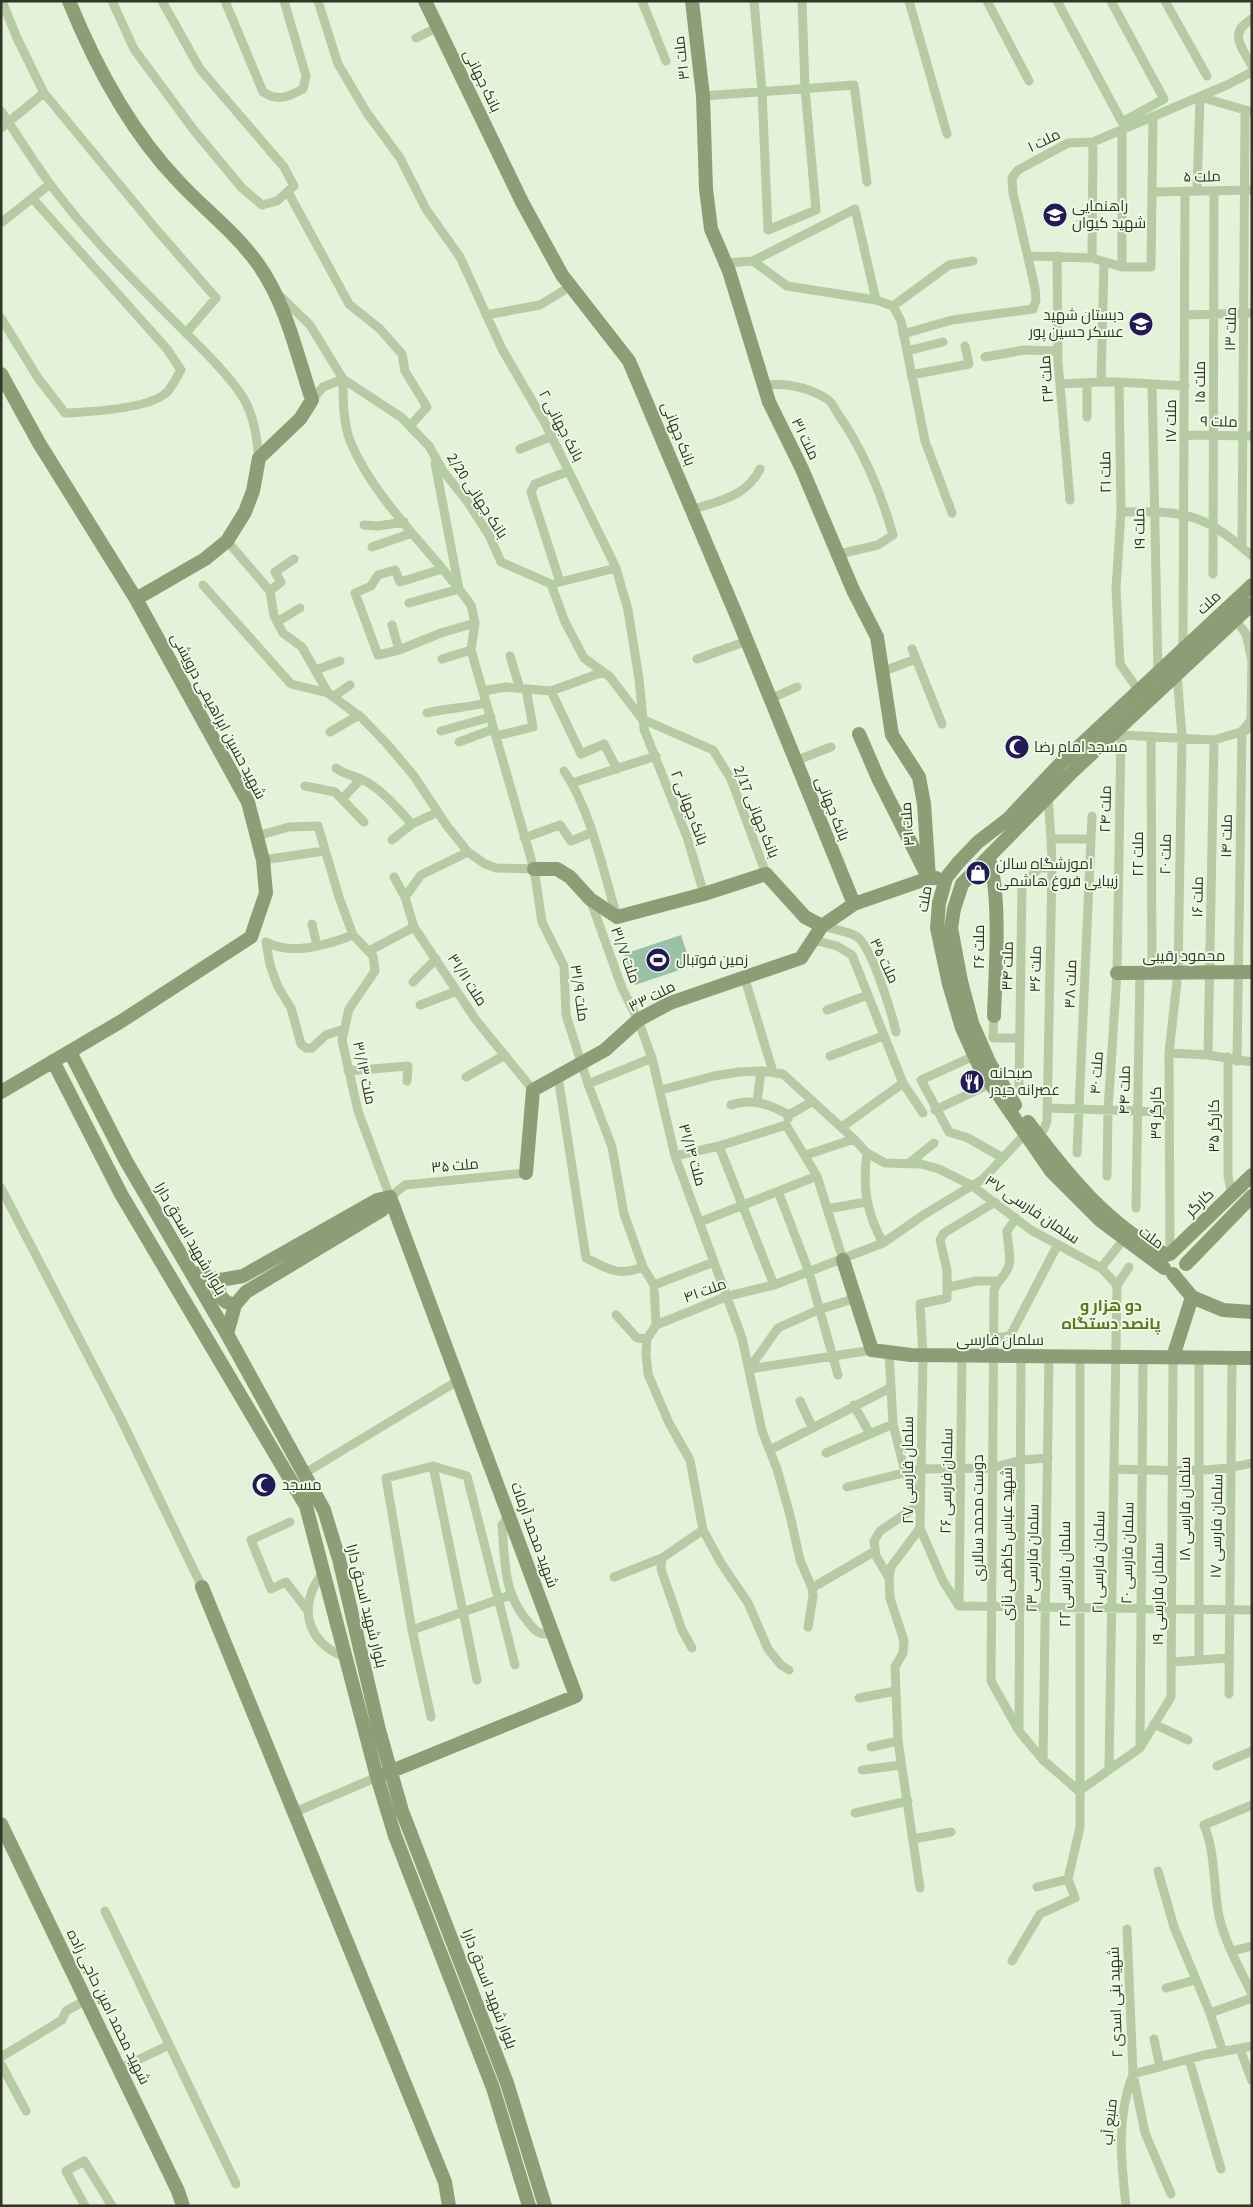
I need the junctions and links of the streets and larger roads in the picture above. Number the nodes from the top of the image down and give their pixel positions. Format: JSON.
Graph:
{"nodes":[{"id":1,"x":2,"y":1,"type":"edge"},
{"id":2,"x":69,"y":1,"type":"edge"},
{"id":3,"x":112,"y":1,"type":"edge"},
{"id":4,"x":162,"y":1,"type":"edge"},
{"id":5,"x":225,"y":1,"type":"edge"},
{"id":6,"x":284,"y":1,"type":"edge"},
{"id":7,"x":318,"y":1,"type":"edge"},
{"id":8,"x":425,"y":1,"type":"edge"},
{"id":9,"x":642,"y":1,"type":"edge"},
{"id":10,"x":692,"y":1,"type":"edge"},
{"id":11,"x":754,"y":1,"type":"edge"},
{"id":12,"x":802,"y":1,"type":"edge"},
{"id":13,"x":909,"y":1,"type":"edge"},
{"id":14,"x":988,"y":1,"type":"edge"},
{"id":15,"x":1057,"y":1,"type":"edge"},
{"id":16,"x":1111,"y":1,"type":"edge"},
{"id":17,"x":1165,"y":1,"type":"edge"},
{"id":18,"x":1252,"y":19,"type":"edge"},
{"id":19,"x":438,"y":28,"type":"junction"},
{"id":20,"x":416,"y":38,"type":"dead end"},
{"id":21,"x":666,"y":61,"type":"dead end"},
{"id":22,"x":1252,"y":66,"type":"edge"},
{"id":23,"x":1252,"y":72,"type":"edge"},
{"id":24,"x":1207,"y":76,"type":"dead end"},
{"id":25,"x":1029,"y":81,"type":"dead end"},
{"id":26,"x":805,"y":88,"type":"junction"},
{"id":27,"x":762,"y":91,"type":"junction"},
{"id":28,"x":44,"y":93,"type":"junction"},
{"id":29,"x":703,"y":96,"type":"junction"},
{"id":30,"x":1200,"y":97,"type":"junction"},
{"id":31,"x":1,"y":111,"type":"edge"},
{"id":32,"x":1248,"y":112,"type":"edge"},
{"id":33,"x":1153,"y":117,"type":"junction"},
{"id":34,"x":5,"y":125,"type":"edge"},
{"id":35,"x":1122,"y":131,"type":"junction"},
{"id":36,"x":947,"y":134,"type":"dead end"},
{"id":37,"x":1093,"y":142,"type":"junction"},
{"id":38,"x":867,"y":182,"type":"dead end"},
{"id":39,"x":50,"y":184,"type":"junction"},
{"id":40,"x":1248,"y":190,"type":"edge"},
{"id":41,"x":1186,"y":191,"type":"junction"},
{"id":42,"x":1197,"y":191,"type":"junction"},
{"id":43,"x":1214,"y":191,"type":"junction"},
{"id":44,"x":288,"y":192,"type":"junction"},
{"id":45,"x":1153,"y":192,"type":"junction"},
{"id":46,"x":33,"y":199,"type":"junction"},
{"id":47,"x":2,"y":219,"type":"edge"},
{"id":48,"x":1028,"y":256,"type":"junction"},
{"id":49,"x":1056,"y":256,"type":"junction"},
{"id":50,"x":1092,"y":258,"type":"junction"},
{"id":51,"x":753,"y":260,"type":"junction"},
{"id":52,"x":973,"y":262,"type":"dead end"},
{"id":53,"x":726,"y":263,"type":"junction"},
{"id":54,"x":1104,"y":263,"type":"junction"},
{"id":55,"x":1122,"y":267,"type":"junction"},
{"id":56,"x":571,"y":286,"type":"junction"},
{"id":57,"x":275,"y":292,"type":"junction"},
{"id":58,"x":876,"y":300,"type":"junction"},
{"id":59,"x":893,"y":306,"type":"junction"},
{"id":60,"x":1248,"y":313,"type":"edge"},
{"id":61,"x":1186,"y":314,"type":"junction"},
{"id":62,"x":1214,"y":314,"type":"junction"},
{"id":63,"x":486,"y":315,"type":"junction"},
{"id":64,"x":1,"y":318,"type":"edge"},
{"id":65,"x":186,"y":333,"type":"junction"},
{"id":66,"x":904,"y":334,"type":"junction"},
{"id":67,"x":943,"y":342,"type":"dead end"},
{"id":68,"x":965,"y":346,"type":"dead end"},
{"id":69,"x":907,"y":351,"type":"junction"},
{"id":70,"x":1058,"y":351,"type":"junction"},
{"id":71,"x":985,"y":356,"type":"dead end"},
{"id":72,"x":1,"y":374,"type":"edge"},
{"id":73,"x":911,"y":375,"type":"junction"},
{"id":74,"x":343,"y":379,"type":"junction"},
{"id":75,"x":1102,"y":382,"type":"junction"},
{"id":76,"x":1119,"y":382,"type":"junction"},
{"id":77,"x":1087,"y":383,"type":"junction"},
{"id":78,"x":1060,"y":384,"type":"junction"},
{"id":79,"x":1152,"y":384,"type":"junction"},
{"id":80,"x":765,"y":385,"type":"junction"},
{"id":81,"x":1185,"y":386,"type":"junction"},
{"id":82,"x":312,"y":400,"type":"junction"},
{"id":83,"x":1087,"y":417,"type":"dead end"},
{"id":84,"x":410,"y":426,"type":"junction"},
{"id":85,"x":1185,"y":435,"type":"junction"},
{"id":86,"x":552,"y":436,"type":"junction"},
{"id":87,"x":1214,"y":436,"type":"junction"},
{"id":88,"x":1248,"y":436,"type":"edge"},
{"id":89,"x":520,"y":449,"type":"dead end"},
{"id":90,"x":434,"y":455,"type":"junction"},
{"id":91,"x":259,"y":458,"type":"junction"},
{"id":92,"x":760,"y":469,"type":"dead end"},
{"id":93,"x":569,"y":471,"type":"junction"},
{"id":94,"x":1070,"y":500,"type":"dead end"},
{"id":95,"x":692,"y":510,"type":"junction"},
{"id":96,"x":1121,"y":512,"type":"junction"},
{"id":97,"x":1154,"y":512,"type":"junction"},
{"id":98,"x":952,"y":513,"type":"dead end"},
{"id":99,"x":1184,"y":513,"type":"junction"},
{"id":100,"x":404,"y":522,"type":"junction"},
{"id":101,"x":1212,"y":524,"type":"junction"},
{"id":102,"x":364,"y":525,"type":"dead end"},
{"id":103,"x":412,"y":532,"type":"junction"},
{"id":104,"x":227,"y":542,"type":"junction"},
{"id":105,"x":372,"y":547,"type":"dead end"},
{"id":106,"x":1242,"y":547,"type":"junction"},
{"id":107,"x":839,"y":554,"type":"junction"},
{"id":108,"x":1252,"y":556,"type":"edge"},
{"id":109,"x":294,"y":559,"type":"dead end"},
{"id":110,"x":616,"y":568,"type":"junction"},
{"id":111,"x":442,"y":569,"type":"junction"},
{"id":112,"x":1213,"y":574,"type":"dead end"},
{"id":113,"x":555,"y":583,"type":"junction"},
{"id":114,"x":204,"y":585,"type":"dead end"},
{"id":115,"x":1252,"y":586,"type":"edge"},
{"id":116,"x":459,"y":589,"type":"junction"},
{"id":117,"x":270,"y":592,"type":"junction"},
{"id":118,"x":136,"y":599,"type":"junction"},
{"id":119,"x":409,"y":603,"type":"dead end"},
{"id":120,"x":1252,"y":604,"type":"edge"},
{"id":121,"x":300,"y":608,"type":"dead end"},
{"id":122,"x":1236,"y":619,"type":"junction"},
{"id":123,"x":278,"y":622,"type":"junction"},
{"id":124,"x":475,"y":623,"type":"junction"},
{"id":125,"x":392,"y":625,"type":"dead end"},
{"id":126,"x":747,"y":641,"type":"junction"},
{"id":127,"x":912,"y":649,"type":"dead end"},
{"id":128,"x":399,"y":650,"type":"junction"},
{"id":129,"x":471,"y":650,"type":"junction"},
{"id":130,"x":1183,"y":650,"type":"junction"},
{"id":131,"x":510,"y":656,"type":"dead end"},
{"id":132,"x":442,"y":659,"type":"dead end"},
{"id":133,"x":697,"y":659,"type":"dead end"},
{"id":134,"x":916,"y":659,"type":"junction"},
{"id":135,"x":340,"y":661,"type":"dead end"},
{"id":136,"x":316,"y":670,"type":"junction"},
{"id":137,"x":884,"y":671,"type":"junction"},
{"id":138,"x":603,"y":672,"type":"junction"},
{"id":139,"x":1158,"y":673,"type":"junction"},
{"id":140,"x":1177,"y":673,"type":"junction"},
{"id":141,"x":350,"y":685,"type":"dead end"},
{"id":142,"x":797,"y":687,"type":"dead end"},
{"id":143,"x":523,"y":688,"type":"junction"},
{"id":144,"x":551,"y":690,"type":"junction"},
{"id":145,"x":483,"y":691,"type":"junction"},
{"id":146,"x":1139,"y":691,"type":"junction"},
{"id":147,"x":331,"y":695,"type":"junction"},
{"id":148,"x":770,"y":699,"type":"junction"},
{"id":149,"x":486,"y":703,"type":"junction"},
{"id":150,"x":427,"y":713,"type":"dead end"},
{"id":151,"x":359,"y":715,"type":"junction"},
{"id":152,"x":491,"y":717,"type":"junction"},
{"id":153,"x":642,"y":718,"type":"junction"},
{"id":154,"x":942,"y":724,"type":"dead end"},
{"id":155,"x":1116,"y":728,"type":"junction"},
{"id":156,"x":1252,"y":728,"type":"edge"},
{"id":157,"x":441,"y":731,"type":"dead end"},
{"id":158,"x":1242,"y":731,"type":"junction"},
{"id":159,"x":330,"y":732,"type":"dead end"},
{"id":160,"x":495,"y":732,"type":"junction"},
{"id":161,"x":859,"y":734,"type":"dead end"},
{"id":162,"x":1151,"y":736,"type":"junction"},
{"id":163,"x":1182,"y":737,"type":"junction"},
{"id":164,"x":1214,"y":740,"type":"junction"},
{"id":165,"x":459,"y":742,"type":"dead end"},
{"id":166,"x":831,"y":747,"type":"dead end"},
{"id":167,"x":656,"y":756,"type":"junction"},
{"id":168,"x":795,"y":761,"type":"junction"},
{"id":169,"x":336,"y":768,"type":"dead end"},
{"id":170,"x":617,"y":769,"type":"junction"},
{"id":171,"x":564,"y":771,"type":"dead end"},
{"id":172,"x":361,"y":779,"type":"junction"},
{"id":173,"x":572,"y":783,"type":"junction"},
{"id":174,"x":304,"y":786,"type":"dead end"},
{"id":175,"x":1048,"y":796,"type":"junction"},
{"id":176,"x":342,"y":798,"type":"junction"},
{"id":177,"x":438,"y":812,"type":"junction"},
{"id":178,"x":1092,"y":816,"type":"dead end"},
{"id":179,"x":364,"y":822,"type":"dead end"},
{"id":180,"x":412,"y":824,"type":"junction"},
{"id":181,"x":1012,"y":824,"type":"junction"},
{"id":182,"x":591,"y":833,"type":"junction"},
{"id":183,"x":257,"y":836,"type":"junction"},
{"id":184,"x":524,"y":838,"type":"junction"},
{"id":185,"x":1051,"y":839,"type":"junction"},
{"id":186,"x":1091,"y":839,"type":"junction"},
{"id":187,"x":392,"y":840,"type":"dead end"},
{"id":188,"x":324,"y":851,"type":"junction"},
{"id":189,"x":468,"y":852,"type":"junction"},
{"id":190,"x":988,"y":858,"type":"junction"},
{"id":191,"x":263,"y":860,"type":"junction"},
{"id":192,"x":1052,"y":868,"type":"junction"},
{"id":193,"x":534,"y":869,"type":"junction"},
{"id":194,"x":766,"y":874,"type":"junction"},
{"id":195,"x":394,"y":877,"type":"dead end"},
{"id":196,"x":928,"y":878,"type":"junction"},
{"id":197,"x":946,"y":878,"type":"junction"},
{"id":198,"x":704,"y":894,"type":"junction"},
{"id":199,"x":405,"y":897,"type":"junction"},
{"id":200,"x":590,"y":899,"type":"junction"},
{"id":201,"x":854,"y":904,"type":"junction"},
{"id":202,"x":617,"y":917,"type":"junction"},
{"id":203,"x":312,"y":924,"type":"dead end"},
{"id":204,"x":822,"y":926,"type":"junction"},
{"id":205,"x":414,"y":927,"type":"junction"},
{"id":206,"x":353,"y":935,"type":"junction"},
{"id":207,"x":813,"y":940,"type":"junction"},
{"id":208,"x":317,"y":946,"type":"junction"},
{"id":209,"x":368,"y":951,"type":"junction"},
{"id":210,"x":436,"y":959,"type":"junction"},
{"id":211,"x":1146,"y":972,"type":"junction"},
{"id":212,"x":1178,"y":972,"type":"junction"},
{"id":213,"x":1211,"y":972,"type":"junction"},
{"id":214,"x":1246,"y":972,"type":"edge"},
{"id":215,"x":1117,"y":973,"type":"junction"},
{"id":216,"x":744,"y":976,"type":"junction"},
{"id":217,"x":414,"y":982,"type":"dead end"},
{"id":218,"x":457,"y":990,"type":"junction"},
{"id":219,"x":868,"y":995,"type":"junction"},
{"id":220,"x":420,"y":1005,"type":"dead end"},
{"id":221,"x":827,"y":1010,"type":"dead end"},
{"id":222,"x":994,"y":1016,"type":"joint"},
{"id":223,"x":638,"y":1020,"type":"junction"},
{"id":224,"x":344,"y":1029,"type":"junction"},
{"id":225,"x":896,"y":1032,"type":"dead end"},
{"id":226,"x":883,"y":1036,"type":"junction"},
{"id":227,"x":1020,"y":1038,"type":"junction"},
{"id":228,"x":70,"y":1052,"type":"junction"},
{"id":229,"x":1169,"y":1053,"type":"junction"},
{"id":230,"x":505,"y":1054,"type":"junction"},
{"id":231,"x":1208,"y":1055,"type":"junction"},
{"id":232,"x":830,"y":1056,"type":"dead end"},
{"id":233,"x":974,"y":1056,"type":"junction"},
{"id":234,"x":1228,"y":1057,"type":"junction"},
{"id":235,"x":652,"y":1058,"type":"junction"},
{"id":236,"x":1237,"y":1061,"type":"junction"},
{"id":237,"x":53,"y":1062,"type":"junction"},
{"id":238,"x":1252,"y":1062,"type":"edge"},
{"id":239,"x":581,"y":1063,"type":"junction"},
{"id":240,"x":348,"y":1071,"type":"junction"},
{"id":241,"x":761,"y":1071,"type":"junction"},
{"id":242,"x":773,"y":1072,"type":"junction"},
{"id":243,"x":558,"y":1076,"type":"junction"},
{"id":244,"x":466,"y":1077,"type":"dead end"},
{"id":245,"x":406,"y":1081,"type":"dead end"},
{"id":246,"x":903,"y":1083,"type":"junction"},
{"id":247,"x":588,"y":1084,"type":"junction"},
{"id":248,"x":990,"y":1084,"type":"junction"},
{"id":249,"x":1019,"y":1085,"type":"dead end"},
{"id":250,"x":533,"y":1090,"type":"junction"},
{"id":251,"x":661,"y":1090,"type":"junction"},
{"id":252,"x":1,"y":1092,"type":"edge"},
{"id":253,"x":814,"y":1101,"type":"junction"},
{"id":254,"x":757,"y":1102,"type":"junction"},
{"id":255,"x":731,"y":1105,"type":"dead end"},
{"id":256,"x":1047,"y":1108,"type":"junction"},
{"id":257,"x":1080,"y":1108,"type":"junction"},
{"id":258,"x":935,"y":1110,"type":"junction"},
{"id":259,"x":1108,"y":1110,"type":"junction"},
{"id":260,"x":1138,"y":1112,"type":"junction"},
{"id":261,"x":1169,"y":1112,"type":"junction"},
{"id":262,"x":923,"y":1113,"type":"dead end"},
{"id":263,"x":789,"y":1115,"type":"junction"},
{"id":264,"x":786,"y":1125,"type":"junction"},
{"id":265,"x":842,"y":1127,"type":"junction"},
{"id":266,"x":1031,"y":1134,"type":"junction"},
{"id":267,"x":854,"y":1139,"type":"junction"},
{"id":268,"x":934,"y":1143,"type":"dead end"},
{"id":269,"x":719,"y":1146,"type":"junction"},
{"id":270,"x":867,"y":1153,"type":"junction"},
{"id":271,"x":1077,"y":1153,"type":"dead end"},
{"id":272,"x":806,"y":1155,"type":"junction"},
{"id":273,"x":675,"y":1156,"type":"junction"},
{"id":274,"x":1003,"y":1158,"type":"junction"},
{"id":275,"x":908,"y":1164,"type":"junction"},
{"id":276,"x":526,"y":1173,"type":"joint"},
{"id":277,"x":1252,"y":1175,"type":"edge"},
{"id":278,"x":817,"y":1176,"type":"junction"},
{"id":279,"x":1107,"y":1176,"type":"dead end"},
{"id":280,"x":971,"y":1185,"type":"junction"},
{"id":281,"x":1,"y":1188,"type":"edge"},
{"id":282,"x":778,"y":1192,"type":"junction"},
{"id":283,"x":1232,"y":1195,"type":"junction"},
{"id":284,"x":1252,"y":1196,"type":"edge"},
{"id":285,"x":390,"y":1197,"type":"junction"},
{"id":286,"x":866,"y":1202,"type":"junction"},
{"id":287,"x":996,"y":1202,"type":"junction"},
{"id":288,"x":743,"y":1205,"type":"junction"},
{"id":289,"x":1136,"y":1208,"type":"dead end"},
{"id":290,"x":828,"y":1209,"type":"junction"},
{"id":291,"x":1016,"y":1218,"type":"junction"},
{"id":292,"x":700,"y":1222,"type":"junction"},
{"id":293,"x":1124,"y":1239,"type":"junction"},
{"id":294,"x":883,"y":1244,"type":"junction"},
{"id":295,"x":1057,"y":1246,"type":"junction"},
{"id":296,"x":843,"y":1260,"type":"junction"},
{"id":297,"x":714,"y":1262,"type":"junction"},
{"id":298,"x":1169,"y":1263,"type":"junction"},
{"id":299,"x":643,"y":1267,"type":"junction"},
{"id":300,"x":1102,"y":1268,"type":"junction"},
{"id":301,"x":1130,"y":1268,"type":"dead end"},
{"id":302,"x":191,"y":1272,"type":"junction"},
{"id":303,"x":809,"y":1272,"type":"junction"},
{"id":304,"x":224,"y":1280,"type":"junction"},
{"id":305,"x":998,"y":1281,"type":"junction"},
{"id":306,"x":774,"y":1284,"type":"junction"},
{"id":307,"x":654,"y":1285,"type":"junction"},
{"id":308,"x":1117,"y":1285,"type":"junction"},
{"id":309,"x":949,"y":1286,"type":"junction"},
{"id":310,"x":728,"y":1296,"type":"junction"},
{"id":311,"x":1192,"y":1297,"type":"junction"},
{"id":312,"x":856,"y":1298,"type":"junction"},
{"id":313,"x":236,"y":1303,"type":"junction"},
{"id":314,"x":818,"y":1310,"type":"junction"},
{"id":315,"x":1252,"y":1312,"type":"edge"},
{"id":316,"x":616,"y":1315,"type":"dead end"},
{"id":317,"x":656,"y":1325,"type":"junction"},
{"id":318,"x":227,"y":1334,"type":"junction"},
{"id":319,"x":993,"y":1338,"type":"junction"},
{"id":320,"x":647,"y":1339,"type":"junction"},
{"id":321,"x":872,"y":1350,"type":"junction"},
{"id":322,"x":890,"y":1352,"type":"junction"},
{"id":323,"x":923,"y":1355,"type":"junction"},
{"id":324,"x":962,"y":1356,"type":"junction"},
{"id":325,"x":993,"y":1356,"type":"junction"},
{"id":326,"x":1021,"y":1356,"type":"junction"},
{"id":327,"x":1049,"y":1356,"type":"junction"},
{"id":328,"x":1116,"y":1356,"type":"junction"},
{"id":329,"x":832,"y":1357,"type":"junction"},
{"id":330,"x":1080,"y":1357,"type":"junction"},
{"id":331,"x":1143,"y":1357,"type":"junction"},
{"id":332,"x":1173,"y":1357,"type":"junction"},
{"id":333,"x":1199,"y":1358,"type":"junction"},
{"id":334,"x":1232,"y":1358,"type":"junction"},
{"id":335,"x":1252,"y":1358,"type":"edge"},
{"id":336,"x":749,"y":1369,"type":"junction"},
{"id":337,"x":838,"y":1375,"type":"dead end"},
{"id":338,"x":459,"y":1380,"type":"junction"},
{"id":339,"x":890,"y":1388,"type":"junction"},
{"id":340,"x":800,"y":1401,"type":"dead end"},
{"id":341,"x":854,"y":1405,"type":"junction"},
{"id":342,"x":893,"y":1424,"type":"junction"},
{"id":343,"x":812,"y":1427,"type":"junction"},
{"id":344,"x":870,"y":1434,"type":"junction"},
{"id":345,"x":770,"y":1450,"type":"junction"},
{"id":346,"x":826,"y":1453,"type":"dead end"},
{"id":347,"x":1048,"y":1458,"type":"junction"},
{"id":348,"x":1021,"y":1460,"type":"junction"},
{"id":349,"x":1252,"y":1464,"type":"edge"},
{"id":350,"x":434,"y":1466,"type":"junction"},
{"id":351,"x":992,"y":1468,"type":"junction"},
{"id":352,"x":1231,"y":1468,"type":"junction"},
{"id":353,"x":919,"y":1469,"type":"junction"},
{"id":354,"x":960,"y":1470,"type":"junction"},
{"id":355,"x":1114,"y":1470,"type":"junction"},
{"id":356,"x":1142,"y":1470,"type":"junction"},
{"id":357,"x":1172,"y":1470,"type":"junction"},
{"id":358,"x":1199,"y":1470,"type":"junction"},
{"id":359,"x":305,"y":1472,"type":"junction"},
{"id":360,"x":905,"y":1472,"type":"junction"},
{"id":361,"x":847,"y":1488,"type":"dead end"},
{"id":362,"x":920,"y":1504,"type":"junction"},
{"id":363,"x":509,"y":1516,"type":"junction"},
{"id":364,"x":290,"y":1522,"type":"dead end"},
{"id":365,"x":920,"y":1528,"type":"junction"},
{"id":366,"x":703,"y":1530,"type":"junction"},
{"id":367,"x":876,"y":1551,"type":"junction"},
{"id":368,"x":662,"y":1558,"type":"junction"},
{"id":369,"x":324,"y":1572,"type":"junction"},
{"id":370,"x":614,"y":1578,"type":"dead end"},
{"id":371,"x":889,"y":1578,"type":"junction"},
{"id":372,"x":202,"y":1587,"type":"joint"},
{"id":373,"x":812,"y":1588,"type":"junction"},
{"id":374,"x":511,"y":1595,"type":"junction"},
{"id":375,"x":349,"y":1599,"type":"junction"},
{"id":376,"x":498,"y":1600,"type":"junction"},
{"id":377,"x":333,"y":1604,"type":"junction"},
{"id":378,"x":959,"y":1606,"type":"junction"},
{"id":379,"x":992,"y":1606,"type":"junction"},
{"id":380,"x":1021,"y":1606,"type":"junction"},
{"id":381,"x":1046,"y":1606,"type":"junction"},
{"id":382,"x":1079,"y":1607,"type":"junction"},
{"id":383,"x":1112,"y":1607,"type":"junction"},
{"id":384,"x":1141,"y":1608,"type":"junction"},
{"id":385,"x":1171,"y":1608,"type":"junction"},
{"id":386,"x":1198,"y":1609,"type":"junction"},
{"id":387,"x":1230,"y":1610,"type":"junction"},
{"id":388,"x":1252,"y":1610,"type":"edge"},
{"id":389,"x":308,"y":1611,"type":"junction"},
{"id":390,"x":461,"y":1613,"type":"junction"},
{"id":391,"x":808,"y":1627,"type":"dead end"},
{"id":392,"x":412,"y":1630,"type":"junction"},
{"id":393,"x":553,"y":1634,"type":"junction"},
{"id":394,"x":692,"y":1648,"type":"dead end"},
{"id":395,"x":347,"y":1658,"type":"junction"},
{"id":396,"x":1229,"y":1658,"type":"junction"},
{"id":397,"x":1199,"y":1660,"type":"junction"},
{"id":398,"x":1171,"y":1662,"type":"junction"},
{"id":399,"x":515,"y":1665,"type":"dead end"},
{"id":400,"x":789,"y":1670,"type":"dead end"},
{"id":401,"x":477,"y":1680,"type":"dead end"},
{"id":402,"x":896,"y":1691,"type":"junction"},
{"id":403,"x":1229,"y":1694,"type":"dead end"},
{"id":404,"x":859,"y":1698,"type":"dead end"},
{"id":405,"x":431,"y":1717,"type":"dead end"},
{"id":406,"x":1154,"y":1724,"type":"junction"},
{"id":407,"x":1019,"y":1731,"type":"junction"},
{"id":408,"x":1188,"y":1740,"type":"dead end"},
{"id":409,"x":898,"y":1741,"type":"junction"},
{"id":410,"x":871,"y":1747,"type":"dead end"},
{"id":411,"x":1140,"y":1748,"type":"junction"},
{"id":412,"x":1252,"y":1751,"type":"edge"},
{"id":413,"x":1043,"y":1760,"type":"junction"},
{"id":414,"x":901,"y":1765,"type":"junction"},
{"id":415,"x":1217,"y":1766,"type":"dead end"},
{"id":416,"x":1109,"y":1768,"type":"junction"},
{"id":417,"x":862,"y":1770,"type":"dead end"},
{"id":418,"x":383,"y":1774,"type":"junction"},
{"id":419,"x":1079,"y":1791,"type":"junction"},
{"id":420,"x":908,"y":1801,"type":"junction"},
{"id":421,"x":1252,"y":1806,"type":"edge"},
{"id":422,"x":295,"y":1812,"type":"junction"},
{"id":423,"x":855,"y":1813,"type":"dead end"},
{"id":424,"x":2,"y":1830,"type":"edge"},
{"id":425,"x":951,"y":1832,"type":"dead end"},
{"id":426,"x":913,"y":1839,"type":"junction"},
{"id":427,"x":1158,"y":1871,"type":"dead end"},
{"id":428,"x":1068,"y":1879,"type":"junction"},
{"id":429,"x":1037,"y":1887,"type":"dead end"},
{"id":430,"x":920,"y":1888,"type":"dead end"},
{"id":431,"x":105,"y":1911,"type":"dead end"},
{"id":432,"x":1127,"y":1929,"type":"dead end"},
{"id":433,"x":1252,"y":1946,"type":"edge"},
{"id":434,"x":1232,"y":1951,"type":"junction"},
{"id":435,"x":1012,"y":1961,"type":"dead end"},
{"id":436,"x":1195,"y":1980,"type":"junction"},
{"id":437,"x":1166,"y":1988,"type":"dead end"},
{"id":438,"x":1252,"y":1994,"type":"edge"},
{"id":439,"x":1252,"y":1998,"type":"edge"},
{"id":440,"x":86,"y":2000,"type":"junction"},
{"id":441,"x":1210,"y":2013,"type":"junction"},
{"id":442,"x":1154,"y":2039,"type":"dead end"},
{"id":443,"x":169,"y":2044,"type":"junction"},
{"id":444,"x":1252,"y":2046,"type":"edge"},
{"id":445,"x":1240,"y":2049,"type":"junction"},
{"id":446,"x":1223,"y":2052,"type":"junction"},
{"id":447,"x":1,"y":2057,"type":"edge"},
{"id":448,"x":1189,"y":2059,"type":"junction"},
{"id":449,"x":1,"y":2064,"type":"edge"},
{"id":450,"x":1160,"y":2066,"type":"junction"},
{"id":451,"x":120,"y":2069,"type":"junction"},
{"id":452,"x":1133,"y":2074,"type":"junction"},
{"id":453,"x":1252,"y":2082,"type":"edge"},
{"id":454,"x":26,"y":2111,"type":"dead end"},
{"id":455,"x":1221,"y":2169,"type":"dead end"},
{"id":456,"x":236,"y":2184,"type":"dead end"},
{"id":457,"x":1171,"y":2194,"type":"dead end"},
{"id":458,"x":85,"y":2206,"type":"edge"},
{"id":459,"x":112,"y":2206,"type":"edge"},
{"id":460,"x":183,"y":2206,"type":"edge"},
{"id":461,"x":449,"y":2206,"type":"edge"},
{"id":462,"x":530,"y":2206,"type":"edge"},
{"id":463,"x":545,"y":2206,"type":"edge"},
{"id":464,"x":1126,"y":2206,"type":"edge"}],
"edges":[{"from":1,"to":28,"type":"street"},
{"from":2,"to":57,"type":"street"},
{"from":3,"to":44,"type":"street"},
{"from":4,"to":44,"type":"street"},
{"from":5,"to":6,"type":"street"},
{"from":7,"to":63,"type":"street","name":"بانک جهانی ۲"},
{"from":8,"to":19,"type":"street","name":"بانک جهانی"},
{"from":9,"to":21,"type":"street"},
{"from":10,"to":29,"type":"street","name":"ملت ۳۱"},
{"from":11,"to":27,"type":"street"},
{"from":12,"to":26,"type":"street"},
{"from":13,"to":36,"type":"street"},
{"from":14,"to":25,"type":"street"},
{"from":15,"to":16,"type":"street"},
{"from":17,"to":24,"type":"street"},
{"from":18,"to":22,"type":"street"},
{"from":19,"to":20,"type":"street"},
{"from":19,"to":56,"type":"street","name":"بانک جهانی"},
{"from":23,"to":30,"type":"street","name":"ملت ۱"},
{"from":26,"to":27,"type":"street"},
{"from":26,"to":27,"type":"street"},
{"from":26,"to":38,"type":"street"},
{"from":27,"to":29,"type":"street"},
{"from":28,"to":34,"type":"street"},
{"from":28,"to":65,"type":"street"},
{"from":29,"to":53,"type":"street","name":"ملت ۳۱"},
{"from":30,"to":32,"type":"street"},
{"from":30,"to":33,"type":"street","name":"ملت ۱"},
{"from":30,"to":42,"type":"street"},
{"from":31,"to":34,"type":"street"},
{"from":32,"to":40,"type":"street","name":"ملت ۱۳"},
{"from":33,"to":35,"type":"street","name":"ملت ۱"},
{"from":33,"to":45,"type":"street"},
{"from":34,"to":39,"type":"street"},
{"from":35,"to":37,"type":"street","name":"ملت ۱"},
{"from":35,"to":55,"type":"street"},
{"from":37,"to":48,"type":"street","name":"ملت ۱"},
{"from":37,"to":50,"type":"street"},
{"from":39,"to":46,"type":"street"},
{"from":39,"to":65,"type":"street"},
{"from":40,"to":43,"type":"street","name":"ملت ۵"},
{"from":40,"to":60,"type":"street","name":"ملت ۱۳"},
{"from":41,"to":42,"type":"street","name":"ملت ۵"},
{"from":41,"to":45,"type":"street","name":"ملت ۵"},
{"from":41,"to":61,"type":"street","name":"ملت ۱۷"},
{"from":42,"to":43,"type":"street","name":"ملت ۵"},
{"from":43,"to":62,"type":"street","name":"ملت ۱۵"},
{"from":44,"to":84,"type":"street"},
{"from":45,"to":55,"type":"street"},
{"from":46,"to":47,"type":"street"},
{"from":46,"to":64,"type":"street"},
{"from":48,"to":49,"type":"street"},
{"from":48,"to":66,"type":"street","name":"ملت ۱"},
{"from":49,"to":50,"type":"street"},
{"from":49,"to":70,"type":"street","name":"ملت ۲۳"},
{"from":50,"to":54,"type":"street"},
{"from":51,"to":53,"type":"street"},
{"from":51,"to":58,"type":"street"},
{"from":51,"to":58,"type":"street"},
{"from":52,"to":59,"type":"street"},
{"from":53,"to":80,"type":"street","name":"ملت ۳۱"},
{"from":54,"to":55,"type":"street"},
{"from":54,"to":75,"type":"street"},
{"from":56,"to":63,"type":"street"},
{"from":56,"to":95,"type":"street","name":"بانک جهانی"},
{"from":57,"to":74,"type":"street","name":"بانک جهانی 2/20"},
{"from":57,"to":82,"type":"street"},
{"from":58,"to":59,"type":"street"},
{"from":59,"to":66,"type":"street"},
{"from":60,"to":62,"type":"street"},
{"from":60,"to":88,"type":"street","name":"ملت ۱۳"},
{"from":61,"to":62,"type":"street"},
{"from":61,"to":81,"type":"street","name":"ملت ۱۷"},
{"from":62,"to":87,"type":"street","name":"ملت ۱۵"},
{"from":63,"to":86,"type":"street","name":"بانک جهانی ۲"},
{"from":65,"to":91,"type":"street"},
{"from":66,"to":69,"type":"street"},
{"from":67,"to":69,"type":"street"},
{"from":68,"to":73,"type":"street"},
{"from":69,"to":73,"type":"street"},
{"from":70,"to":71,"type":"street"},
{"from":70,"to":78,"type":"street","name":"ملت ۲۳"},
{"from":72,"to":118,"type":"street","name":"شهید حسین ابراهیمی درویشی"},
{"from":73,"to":98,"type":"street"},
{"from":74,"to":82,"type":"street"},
{"from":74,"to":84,"type":"street","name":"بانک جهانی 2/20"},
{"from":74,"to":100,"type":"street"},
{"from":75,"to":76,"type":"street"},
{"from":75,"to":77,"type":"street"},
{"from":76,"to":79,"type":"street"},
{"from":76,"to":96,"type":"street","name":"ملت ۲۱"},
{"from":77,"to":78,"type":"street"},
{"from":77,"to":83,"type":"street"},
{"from":78,"to":94,"type":"street","name":"ملت ۲۳"},
{"from":79,"to":81,"type":"street"},
{"from":79,"to":97,"type":"street","name":"ملت ۱۹"},
{"from":80,"to":107,"type":"street","name":"ملت ۳۱"},
{"from":80,"to":107,"type":"street"},
{"from":81,"to":85,"type":"street","name":"ملت ۱۷"},
{"from":82,"to":91,"type":"street"},
{"from":84,"to":90,"type":"street","name":"بانک جهانی 2/20"},
{"from":85,"to":87,"type":"street","name":"ملت ۹"},
{"from":85,"to":99,"type":"street","name":"ملت ۱۷"},
{"from":86,"to":89,"type":"street"},
{"from":86,"to":93,"type":"street","name":"بانک جهانی ۲"},
{"from":87,"to":88,"type":"street","name":"ملت ۹"},
{"from":87,"to":101,"type":"street","name":"ملت ۱۵"},
{"from":88,"to":106,"type":"street","name":"ملت ۱۳"},
{"from":90,"to":113,"type":"street","name":"بانک جهانی 2/20"},
{"from":90,"to":116,"type":"street"},
{"from":91,"to":104,"type":"street"},
{"from":92,"to":95,"type":"street"},
{"from":93,"to":110,"type":"street","name":"بانک جهانی ۲"},
{"from":93,"to":113,"type":"street"},
{"from":95,"to":126,"type":"street","name":"بانک جهانی"},
{"from":96,"to":97,"type":"street"},
{"from":96,"to":146,"type":"street","name":"ملت ۲۱"},
{"from":97,"to":99,"type":"street"},
{"from":97,"to":139,"type":"street","name":"ملت ۱۹"},
{"from":99,"to":101,"type":"street"},
{"from":99,"to":130,"type":"street","name":"ملت ۱۷"},
{"from":100,"to":102,"type":"street"},
{"from":100,"to":103,"type":"street"},
{"from":101,"to":106,"type":"street"},
{"from":101,"to":112,"type":"street","name":"ملت ۱۵"},
{"from":103,"to":105,"type":"street"},
{"from":103,"to":111,"type":"street"},
{"from":104,"to":117,"type":"street"},
{"from":104,"to":118,"type":"street"},
{"from":106,"to":108,"type":"street"},
{"from":107,"to":137,"type":"street","name":"ملت ۳۱"},
{"from":109,"to":117,"type":"street"},
{"from":110,"to":113,"type":"street"},
{"from":110,"to":153,"type":"street","name":"بانک جهانی ۲"},
{"from":111,"to":116,"type":"street"},
{"from":111,"to":128,"type":"street"},
{"from":113,"to":138,"type":"street"},
{"from":114,"to":147,"type":"street"},
{"from":115,"to":130,"type":"street","name":"ملت"},
{"from":116,"to":119,"type":"street"},
{"from":116,"to":124,"type":"street"},
{"from":117,"to":123,"type":"street"},
{"from":118,"to":183,"type":"street","name":"شهید حسین ابراهیمی درویشی"},
{"from":120,"to":122,"type":"street","name":"ملت"},
{"from":121,"to":123,"type":"street"},
{"from":122,"to":140,"type":"street","name":"ملت"},
{"from":122,"to":158,"type":"street","name":"ملت ۱۴"},
{"from":123,"to":136,"type":"street"},
{"from":124,"to":128,"type":"street"},
{"from":124,"to":129,"type":"street"},
{"from":125,"to":128,"type":"street"},
{"from":126,"to":133,"type":"street"},
{"from":126,"to":148,"type":"street","name":"بانک جهانی"},
{"from":127,"to":134,"type":"street"},
{"from":129,"to":132,"type":"street"},
{"from":129,"to":145,"type":"street","name":"ملت ۳۱/۹"},
{"from":130,"to":139,"type":"street","name":"ملت"},
{"from":131,"to":143,"type":"street"},
{"from":134,"to":137,"type":"street"},
{"from":134,"to":154,"type":"street"},
{"from":135,"to":136,"type":"street"},
{"from":136,"to":147,"type":"street"},
{"from":137,"to":196,"type":"street","name":"ملت ۳۱"},
{"from":138,"to":144,"type":"street"},
{"from":138,"to":153,"type":"street"},
{"from":139,"to":146,"type":"street","name":"ملت"},
{"from":140,"to":155,"type":"street","name":"ملت"},
{"from":140,"to":163,"type":"street","name":"ملت ۲۰"},
{"from":141,"to":147,"type":"street"},
{"from":142,"to":148,"type":"street"},
{"from":143,"to":144,"type":"street"},
{"from":143,"to":145,"type":"street"},
{"from":143,"to":160,"type":"street"},
{"from":144,"to":170,"type":"street"},
{"from":145,"to":149,"type":"street","name":"ملت ۳۱/۹"},
{"from":146,"to":155,"type":"street","name":"ملت"},
{"from":147,"to":151,"type":"street"},
{"from":148,"to":168,"type":"street","name":"بانک جهانی"},
{"from":149,"to":150,"type":"street"},
{"from":149,"to":152,"type":"street","name":"ملت ۳۱/۹"},
{"from":151,"to":159,"type":"street"},
{"from":151,"to":177,"type":"street"},
{"from":152,"to":157,"type":"street"},
{"from":152,"to":160,"type":"street","name":"ملت ۳۱/۹"},
{"from":153,"to":167,"type":"street","name":"بانک جهانی ۲"},
{"from":153,"to":194,"type":"street","name":"بانک جهانی 2/17"},
{"from":155,"to":162,"type":"street"},
{"from":155,"to":175,"type":"street","name":"ملت"},
{"from":155,"to":181,"type":"street","name":"ملت"},
{"from":155,"to":215,"type":"street","name":"ملت ۲۴"},
{"from":156,"to":158,"type":"street"},
{"from":158,"to":164,"type":"street"},
{"from":158,"to":214,"type":"street","name":"ملت ۱۴"},
{"from":160,"to":165,"type":"street"},
{"from":160,"to":184,"type":"street","name":"ملت ۳۱/۹"},
{"from":161,"to":196,"type":"street"},
{"from":162,"to":163,"type":"street"},
{"from":162,"to":211,"type":"street","name":"ملت ۲۲"},
{"from":163,"to":164,"type":"street"},
{"from":163,"to":212,"type":"street","name":"ملت ۲۰"},
{"from":164,"to":213,"type":"street","name":"ملت ۱۶"},
{"from":166,"to":168,"type":"street"},
{"from":167,"to":170,"type":"street"},
{"from":167,"to":198,"type":"street","name":"بانک جهانی ۲"},
{"from":168,"to":201,"type":"street","name":"بانک جهانی"},
{"from":169,"to":172,"type":"street"},
{"from":170,"to":173,"type":"street"},
{"from":171,"to":173,"type":"street"},
{"from":172,"to":176,"type":"street"},
{"from":172,"to":180,"type":"street"},
{"from":173,"to":182,"type":"street"},
{"from":174,"to":176,"type":"street"},
{"from":175,"to":181,"type":"street","name":"ملت"},
{"from":175,"to":185,"type":"street","name":"ملت ۳۶"},
{"from":176,"to":179,"type":"street"},
{"from":177,"to":180,"type":"street"},
{"from":177,"to":189,"type":"street"},
{"from":178,"to":186,"type":"street","name":"ملت ۳۸"},
{"from":180,"to":187,"type":"street"},
{"from":181,"to":190,"type":"street","name":"ملت"},
{"from":181,"to":197,"type":"street","name":"ملت"},
{"from":182,"to":184,"type":"street"},
{"from":182,"to":202,"type":"street"},
{"from":183,"to":188,"type":"street","name":"ملت ۳۱/۱۳"},
{"from":183,"to":191,"type":"street","name":"شهید حسین ابراهیمی درویشی"},
{"from":184,"to":193,"type":"street","name":"ملت ۳۱/۹"},
{"from":185,"to":186,"type":"street"},
{"from":185,"to":192,"type":"street","name":"ملت ۳۶"},
{"from":186,"to":257,"type":"street","name":"ملت ۳۸"},
{"from":188,"to":191,"type":"street"},
{"from":188,"to":206,"type":"street","name":"ملت ۳۱/۱۳"},
{"from":189,"to":193,"type":"street"},
{"from":189,"to":199,"type":"street"},
{"from":190,"to":222,"type":"street","name":"ملت ۲۶"},
{"from":190,"to":266,"type":"street","name":"ملت"},
{"from":191,"to":228,"type":"street","name":"شهید حسین ابراهیمی درویشی"},
{"from":192,"to":227,"type":"street","name":"ملت ۳۴"},
{"from":192,"to":256,"type":"street","name":"ملت ۳۶"},
{"from":193,"to":200,"type":"street"},
{"from":193,"to":239,"type":"street","name":"ملت ۳۱/۹"},
{"from":194,"to":198,"type":"street"},
{"from":194,"to":204,"type":"street"},
{"from":195,"to":199,"type":"street","name":"ملت ۳۱/۱۱"},
{"from":196,"to":197,"type":"street","name":"ملت ۳۳"},
{"from":196,"to":201,"type":"street","name":"ملت ۳۳"},
{"from":197,"to":233,"type":"street","name":"ملت"},
{"from":198,"to":202,"type":"street"},
{"from":199,"to":205,"type":"street","name":"ملت ۳۱/۱۱"},
{"from":200,"to":202,"type":"street"},
{"from":200,"to":223,"type":"street","name":"ملت ۳۱/۷"},
{"from":201,"to":204,"type":"street","name":"ملت ۳۳"},
{"from":203,"to":208,"type":"street"},
{"from":204,"to":207,"type":"street","name":"ملت ۳۳"},
{"from":204,"to":225,"type":"street","name":"ملت ۳۵"},
{"from":205,"to":209,"type":"street"},
{"from":205,"to":210,"type":"street","name":"ملت ۳۱/۱۱"},
{"from":206,"to":208,"type":"street"},
{"from":206,"to":209,"type":"street","name":"ملت ۳۱/۱۳"},
{"from":207,"to":216,"type":"street","name":"ملت ۳۳"},
{"from":207,"to":219,"type":"street"},
{"from":208,"to":224,"type":"street"},
{"from":209,"to":224,"type":"street","name":"ملت ۳۱/۱۳"},
{"from":210,"to":217,"type":"street"},
{"from":210,"to":218,"type":"street","name":"ملت ۳۱/۱۱"},
{"from":211,"to":212,"type":"street","name":"محمود رقیبی"},
{"from":211,"to":215,"type":"street","name":"محمود رقیبی"},
{"from":211,"to":260,"type":"street","name":"ملت ۴۴"},
{"from":212,"to":213,"type":"street","name":"محمود رقیبی"},
{"from":212,"to":229,"type":"street","name":"کارگر ۳۹"},
{"from":213,"to":214,"type":"street","name":"محمود رقیبی"},
{"from":213,"to":231,"type":"street","name":"ملت ۱۶"},
{"from":214,"to":236,"type":"street","name":"ملت ۱۴"},
{"from":215,"to":259,"type":"street","name":"ملت ۴۰"},
{"from":216,"to":223,"type":"street","name":"ملت ۳۳"},
{"from":216,"to":242,"type":"street"},
{"from":218,"to":220,"type":"street"},
{"from":218,"to":230,"type":"street","name":"ملت ۳۱/۱۱"},
{"from":219,"to":221,"type":"street"},
{"from":219,"to":226,"type":"street"},
{"from":222,"to":227,"type":"street","name":"ملت ۲۶"},
{"from":223,"to":235,"type":"street","name":"ملت ۳۱/۱۴"},
{"from":223,"to":239,"type":"street","name":"ملت ۳۳"},
{"from":224,"to":240,"type":"street","name":"ملت ۳۱/۱۳"},
{"from":226,"to":232,"type":"street"},
{"from":226,"to":246,"type":"street"},
{"from":227,"to":249,"type":"street","name":"ملت ۳۴"},
{"from":228,"to":237,"type":"street","name":"شهید حسین ابراهیمی درویشی"},
{"from":228,"to":302,"type":"street","name":"بلوار شهید اسحق دارا"},
{"from":229,"to":231,"type":"street"},
{"from":229,"to":261,"type":"street","name":"کارگر ۳۹"},
{"from":230,"to":244,"type":"street"},
{"from":230,"to":250,"type":"street","name":"ملت ۳۱/۱۱"},
{"from":231,"to":234,"type":"street"},
{"from":233,"to":248,"type":"street","name":"ملت"},
{"from":233,"to":258,"type":"street"},
{"from":234,"to":236,"type":"street"},
{"from":234,"to":283,"type":"street","name":"کارگر ۳۵"},
{"from":235,"to":247,"type":"street"},
{"from":235,"to":251,"type":"street","name":"ملت ۳۱/۱۴"},
{"from":236,"to":238,"type":"street"},
{"from":237,"to":252,"type":"street","name":"شهید حسین ابراهیمی درویشی"},
{"from":237,"to":369,"type":"street","name":"بلوار شهید اسحق دارا"},
{"from":239,"to":243,"type":"street","name":"ملت ۳۳"},
{"from":239,"to":247,"type":"street","name":"ملت ۳۱/۹"},
{"from":240,"to":245,"type":"street"},
{"from":240,"to":285,"type":"street","name":"ملت ۳۱/۱۳"},
{"from":241,"to":242,"type":"street"},
{"from":241,"to":251,"type":"street"},
{"from":241,"to":254,"type":"street"},
{"from":242,"to":253,"type":"street"},
{"from":243,"to":250,"type":"street","name":"ملت ۳۳"},
{"from":243,"to":299,"type":"street"},
{"from":246,"to":262,"type":"street"},
{"from":246,"to":265,"type":"street"},
{"from":247,"to":299,"type":"street","name":"ملت ۳۱/۹"},
{"from":248,"to":258,"type":"street"},
{"from":248,"to":266,"type":"street","name":"ملت"},
{"from":250,"to":276,"type":"street"},
{"from":251,"to":273,"type":"street","name":"ملت ۳۱/۱۴"},
{"from":253,"to":263,"type":"street"},
{"from":253,"to":265,"type":"street"},
{"from":254,"to":255,"type":"street"},
{"from":254,"to":263,"type":"street"},
{"from":256,"to":257,"type":"street"},
{"from":256,"to":266,"type":"street","name":"ملت ۳۶"},
{"from":257,"to":259,"type":"street"},
{"from":257,"to":271,"type":"street","name":"ملت ۳۸"},
{"from":258,"to":274,"type":"street"},
{"from":259,"to":260,"type":"street"},
{"from":259,"to":279,"type":"street","name":"ملت ۴۰"},
{"from":260,"to":261,"type":"street"},
{"from":260,"to":289,"type":"street","name":"ملت ۴۴"},
{"from":261,"to":298,"type":"street","name":"کارگر ۳۹"},
{"from":263,"to":264,"type":"street"},
{"from":264,"to":269,"type":"street"},
{"from":264,"to":272,"type":"street"},
{"from":265,"to":267,"type":"street"},
{"from":266,"to":274,"type":"street","name":"ملت ۴۱"},
{"from":266,"to":293,"type":"street","name":"ملت"},
{"from":266,"to":298,"type":"street","name":"ملت"},
{"from":267,"to":270,"type":"street"},
{"from":267,"to":272,"type":"street"},
{"from":268,"to":275,"type":"street"},
{"from":269,"to":273,"type":"street"},
{"from":269,"to":288,"type":"street"},
{"from":270,"to":275,"type":"street","name":"سلمان فارسی ۳۷"},
{"from":270,"to":286,"type":"street"},
{"from":272,"to":278,"type":"street"},
{"from":273,"to":292,"type":"street","name":"ملت ۳۱/۱۴"},
{"from":274,"to":280,"type":"street","name":"ملت ۴۱"},
{"from":275,"to":280,"type":"street","name":"سلمان فارسی ۳۷"},
{"from":276,"to":285,"type":"street","name":"ملت ۳۵"},
{"from":277,"to":283,"type":"street","name":"کارگر"},
{"from":278,"to":282,"type":"street"},
{"from":278,"to":290,"type":"street"},
{"from":280,"to":287,"type":"street","name":"سلمان فارسی ۳۷"},
{"from":280,"to":294,"type":"street","name":"ملت ۴۱"},
{"from":281,"to":372,"type":"street"},
{"from":282,"to":288,"type":"street"},
{"from":282,"to":303,"type":"street"},
{"from":283,"to":298,"type":"street","name":"کارگر"},
{"from":284,"to":298,"type":"street"},
{"from":285,"to":304,"type":"street"},
{"from":285,"to":313,"type":"street"},
{"from":285,"to":338,"type":"street","name":"شهید محمد آرمات"},
{"from":286,"to":290,"type":"street"},
{"from":286,"to":294,"type":"street"},
{"from":287,"to":291,"type":"street","name":"سلمان فارسی ۳۷"},
{"from":287,"to":309,"type":"street"},
{"from":288,"to":292,"type":"street"},
{"from":288,"to":306,"type":"street"},
{"from":290,"to":296,"type":"street"},
{"from":291,"to":295,"type":"street","name":"سلمان فارسی ۳۷"},
{"from":291,"to":305,"type":"street","name":"دوست محمد سالاری"},
{"from":292,"to":297,"type":"street","name":"ملت ۳۱/۱۴"},
{"from":293,"to":298,"type":"street","name":"ملت"},
{"from":293,"to":300,"type":"street"},
{"from":294,"to":296,"type":"street","name":"ملت ۴۱"},
{"from":295,"to":300,"type":"street","name":"سلمان فارسی ۳۷"},
{"from":295,"to":319,"type":"street"},
{"from":296,"to":303,"type":"street","name":"ملت ۴۱"},
{"from":296,"to":312,"type":"street"},
{"from":297,"to":307,"type":"street"},
{"from":297,"to":310,"type":"street","name":"ملت ۳۱/۱۴"},
{"from":298,"to":311,"type":"street"},
{"from":299,"to":307,"type":"street"},
{"from":300,"to":308,"type":"street","name":"سلمان فارسی ۳۷"},
{"from":301,"to":308,"type":"street"},
{"from":302,"to":304,"type":"street"},
{"from":302,"to":318,"type":"street","name":"بلوار شهید اسحق دارا"},
{"from":303,"to":306,"type":"street","name":"ملت ۴۱"},
{"from":303,"to":314,"type":"street"},
{"from":304,"to":313,"type":"street"},
{"from":305,"to":309,"type":"street"},
{"from":305,"to":319,"type":"street","name":"دوست محمد سالاری"},
{"from":306,"to":310,"type":"street","name":"ملت ۴۱"},
{"from":307,"to":317,"type":"street"},
{"from":308,"to":328,"type":"street"},
{"from":309,"to":323,"type":"street","name":"سلمان فارسی ۲۷"},
{"from":310,"to":317,"type":"street","name":"ملت ۴۱"},
{"from":310,"to":336,"type":"street","name":"ملت ۳۱/۱۴"},
{"from":311,"to":315,"type":"street"},
{"from":311,"to":332,"type":"street"},
{"from":312,"to":314,"type":"street"},
{"from":312,"to":321,"type":"street"},
{"from":313,"to":318,"type":"street"},
{"from":314,"to":329,"type":"street"},
{"from":314,"to":336,"type":"street"},
{"from":316,"to":320,"type":"street"},
{"from":317,"to":320,"type":"street"},
{"from":318,"to":359,"type":"street","name":"بلوار شهید اسحق دارا"},
{"from":319,"to":325,"type":"street","name":"دوست محمد سالاری"},
{"from":320,"to":366,"type":"street"},
{"from":321,"to":322,"type":"street","name":"سلمان فارسی"},
{"from":321,"to":329,"type":"street"},
{"from":322,"to":323,"type":"street","name":"سلمان فارسی"},
{"from":322,"to":339,"type":"street"},
{"from":323,"to":324,"type":"street","name":"سلمان فارسی"},
{"from":323,"to":353,"type":"street","name":"سلمان فارسی ۲۷"},
{"from":324,"to":325,"type":"street","name":"سلمان فارسی"},
{"from":324,"to":354,"type":"street","name":"سلمان فارسی ۲۶"},
{"from":325,"to":326,"type":"street","name":"سلمان فارسی"},
{"from":325,"to":351,"type":"street","name":"دوست محمد سالاری"},
{"from":326,"to":327,"type":"street","name":"سلمان فارسی"},
{"from":326,"to":348,"type":"street","name":"شهید عباس کاظمی نازی"},
{"from":327,"to":330,"type":"street","name":"سلمان فارسی"},
{"from":327,"to":347,"type":"street","name":"سلمان فارسی ۲۳"},
{"from":328,"to":330,"type":"street","name":"سلمان فارسی"},
{"from":328,"to":331,"type":"street","name":"سلمان فارسی"},
{"from":328,"to":355,"type":"street","name":"سلمان فارسی ۲۱"},
{"from":329,"to":336,"type":"street"},
{"from":329,"to":337,"type":"street"},
{"from":330,"to":382,"type":"street","name":"سلمان فارسی ۲۲"},
{"from":331,"to":332,"type":"street","name":"سلمان فارسی"},
{"from":331,"to":356,"type":"street","name":"سلمان فارسی ۲۰"},
{"from":332,"to":333,"type":"street","name":"سلمان فارسی"},
{"from":332,"to":357,"type":"street","name":"سلمان فارسی ۱۹"},
{"from":333,"to":334,"type":"street","name":"سلمان فارسی"},
{"from":333,"to":358,"type":"street","name":"سلمان فارسی ۱۸"},
{"from":334,"to":335,"type":"street","name":"سلمان فارسی"},
{"from":334,"to":352,"type":"street","name":"سلمان فارسی ۱۷"},
{"from":336,"to":345,"type":"street","name":"ملت ۳۱/۱۴"},
{"from":338,"to":359,"type":"street"},
{"from":338,"to":363,"type":"street","name":"شهید محمد آرمات"},
{"from":339,"to":341,"type":"street"},
{"from":339,"to":342,"type":"street"},
{"from":340,"to":343,"type":"street"},
{"from":341,"to":343,"type":"street"},
{"from":341,"to":344,"type":"street"},
{"from":342,"to":344,"type":"street"},
{"from":342,"to":360,"type":"street"},
{"from":343,"to":345,"type":"street"},
{"from":344,"to":346,"type":"street"},
{"from":345,"to":373,"type":"street","name":"ملت ۳۱/۱۴"},
{"from":347,"to":348,"type":"street"},
{"from":347,"to":381,"type":"street","name":"سلمان فارسی ۲۳"},
{"from":348,"to":351,"type":"street"},
{"from":348,"to":380,"type":"street","name":"شهید عباس کاظمی نازی"},
{"from":349,"to":352,"type":"street"},
{"from":350,"to":376,"type":"street"},
{"from":350,"to":390,"type":"street"},
{"from":350,"to":392,"type":"street"},
{"from":351,"to":354,"type":"street"},
{"from":351,"to":379,"type":"street","name":"دوست محمد سالاری"},
{"from":352,"to":358,"type":"street"},
{"from":352,"to":387,"type":"street","name":"سلمان فارسی ۱۷"},
{"from":353,"to":354,"type":"street"},
{"from":353,"to":360,"type":"street"},
{"from":353,"to":362,"type":"street","name":"سلمان فارسی ۲۷"},
{"from":354,"to":378,"type":"street","name":"سلمان فارسی ۲۶"},
{"from":355,"to":356,"type":"street"},
{"from":355,"to":383,"type":"street","name":"سلمان فارسی ۲۱"},
{"from":356,"to":357,"type":"street"},
{"from":356,"to":384,"type":"street","name":"سلمان فارسی ۲۰"},
{"from":357,"to":358,"type":"street"},
{"from":357,"to":385,"type":"street","name":"سلمان فارسی ۱۹"},
{"from":358,"to":386,"type":"street","name":"سلمان فارسی ۱۸"},
{"from":359,"to":375,"type":"street","name":"بلوار شهید اسحق دارا"},
{"from":360,"to":361,"type":"street"},
{"from":360,"to":362,"type":"street"},
{"from":362,"to":365,"type":"street","name":"سلمان فارسی ۲۷"},
{"from":362,"to":367,"type":"street"},
{"from":363,"to":374,"type":"street"},
{"from":363,"to":393,"type":"street","name":"شهید محمد آرمات"},
{"from":364,"to":389,"type":"street"},
{"from":365,"to":371,"type":"street"},
{"from":365,"to":378,"type":"street","name":"سلمان فارسی ۲۷"},
{"from":366,"to":368,"type":"street"},
{"from":366,"to":400,"type":"street"},
{"from":367,"to":371,"type":"street"},
{"from":367,"to":373,"type":"street"},
{"from":368,"to":370,"type":"street"},
{"from":368,"to":394,"type":"street"},
{"from":369,"to":377,"type":"street","name":"بلوار شهید اسحق دارا"},
{"from":369,"to":389,"type":"street"},
{"from":371,"to":402,"type":"street"},
{"from":372,"to":422,"type":"street"},
{"from":373,"to":391,"type":"street"},
{"from":374,"to":376,"type":"street"},
{"from":374,"to":393,"type":"street"},
{"from":375,"to":377,"type":"street"},
{"from":375,"to":418,"type":"street","name":"بلوار شهید اسحق دارا"},
{"from":376,"to":390,"type":"street"},
{"from":376,"to":399,"type":"street"},
{"from":377,"to":395,"type":"street","name":"بلوار شهید اسحق دارا"},
{"from":378,"to":379,"type":"street"},
{"from":379,"to":380,"type":"street"},
{"from":379,"to":407,"type":"street","name":"دوست محمد سالاری"},
{"from":380,"to":381,"type":"street"},
{"from":380,"to":407,"type":"street","name":"شهید عباس کاظمی نازی"},
{"from":381,"to":382,"type":"street"},
{"from":381,"to":413,"type":"street","name":"سلمان فارسی ۲۳"},
{"from":382,"to":383,"type":"street"},
{"from":382,"to":419,"type":"street","name":"سلمان فارسی ۲۲"},
{"from":383,"to":384,"type":"street"},
{"from":383,"to":416,"type":"street","name":"سلمان فارسی ۲۱"},
{"from":384,"to":385,"type":"street"},
{"from":384,"to":411,"type":"street","name":"سلمان فارسی ۲۰"},
{"from":385,"to":386,"type":"street"},
{"from":385,"to":398,"type":"street","name":"سلمان فارسی ۱۹"},
{"from":386,"to":387,"type":"street"},
{"from":386,"to":397,"type":"street","name":"سلمان فارسی ۱۸"},
{"from":387,"to":388,"type":"street"},
{"from":387,"to":396,"type":"street","name":"سلمان فارسی ۱۷"},
{"from":389,"to":395,"type":"street"},
{"from":390,"to":392,"type":"street"},
{"from":390,"to":401,"type":"street"},
{"from":392,"to":405,"type":"street"},
{"from":393,"to":418,"type":"street","name":"شهید محمد آرمات"},
{"from":395,"to":418,"type":"street","name":"بلوار شهید اسحق دارا"},
{"from":396,"to":397,"type":"street"},
{"from":396,"to":403,"type":"street","name":"سلمان فارسی ۱۷"},
{"from":397,"to":398,"type":"street"},
{"from":398,"to":406,"type":"street","name":"سلمان فارسی ۱۹"},
{"from":402,"to":404,"type":"street"},
{"from":402,"to":409,"type":"street"},
{"from":406,"to":408,"type":"street"},
{"from":406,"to":411,"type":"street","name":"سلمان فارسی ۱۹"},
{"from":407,"to":413,"type":"street"},
{"from":409,"to":410,"type":"street"},
{"from":409,"to":414,"type":"street"},
{"from":411,"to":416,"type":"street","name":"سلمان فارسی ۱۹"},
{"from":412,"to":415,"type":"street"},
{"from":413,"to":419,"type":"street"},
{"from":414,"to":417,"type":"street"},
{"from":414,"to":420,"type":"street"},
{"from":416,"to":419,"type":"street","name":"سلمان فارسی ۱۹"},
{"from":418,"to":422,"type":"street"},
{"from":418,"to":462,"type":"street","name":"بلوار شهید اسحق دارا"},
{"from":418,"to":463,"type":"street","name":"بلوار شهید اسحق دارا"},
{"from":419,"to":428,"type":"street"},
{"from":420,"to":423,"type":"street"},
{"from":420,"to":426,"type":"street"},
{"from":421,"to":434,"type":"street"},
{"from":422,"to":461,"type":"street"},
{"from":424,"to":440,"type":"street","name":"شهید محمد امین حاجی زاده"},
{"from":425,"to":426,"type":"street"},
{"from":426,"to":430,"type":"street"},
{"from":427,"to":436,"type":"street"},
{"from":428,"to":429,"type":"street"},
{"from":428,"to":435,"type":"street"},
{"from":431,"to":443,"type":"street"},
{"from":432,"to":452,"type":"street","name":"شهید بنی اسدی ۲"},
{"from":433,"to":434,"type":"street"},
{"from":434,"to":438,"type":"street"},
{"from":436,"to":437,"type":"street"},
{"from":436,"to":441,"type":"street"},
{"from":439,"to":441,"type":"street"},
{"from":440,"to":447,"type":"street"},
{"from":440,"to":451,"type":"street","name":"شهید محمد امین حاجی زاده"},
{"from":441,"to":446,"type":"street"},
{"from":442,"to":450,"type":"street"},
{"from":443,"to":451,"type":"street"},
{"from":443,"to":456,"type":"street"},
{"from":444,"to":445,"type":"street"},
{"from":445,"to":446,"type":"street"},
{"from":445,"to":453,"type":"street"},
{"from":446,"to":448,"type":"street"},
{"from":448,"to":450,"type":"street"},
{"from":448,"to":455,"type":"street"},
{"from":449,"to":454,"type":"street"},
{"from":450,"to":452,"type":"street"},
{"from":451,"to":460,"type":"street","name":"شهید محمد امین حاجی زاده"},
{"from":452,"to":457,"type":"street"},
{"from":452,"to":464,"type":"street","name":"منبع آب"},
{"from":458,"to":459,"type":"street"}]}
